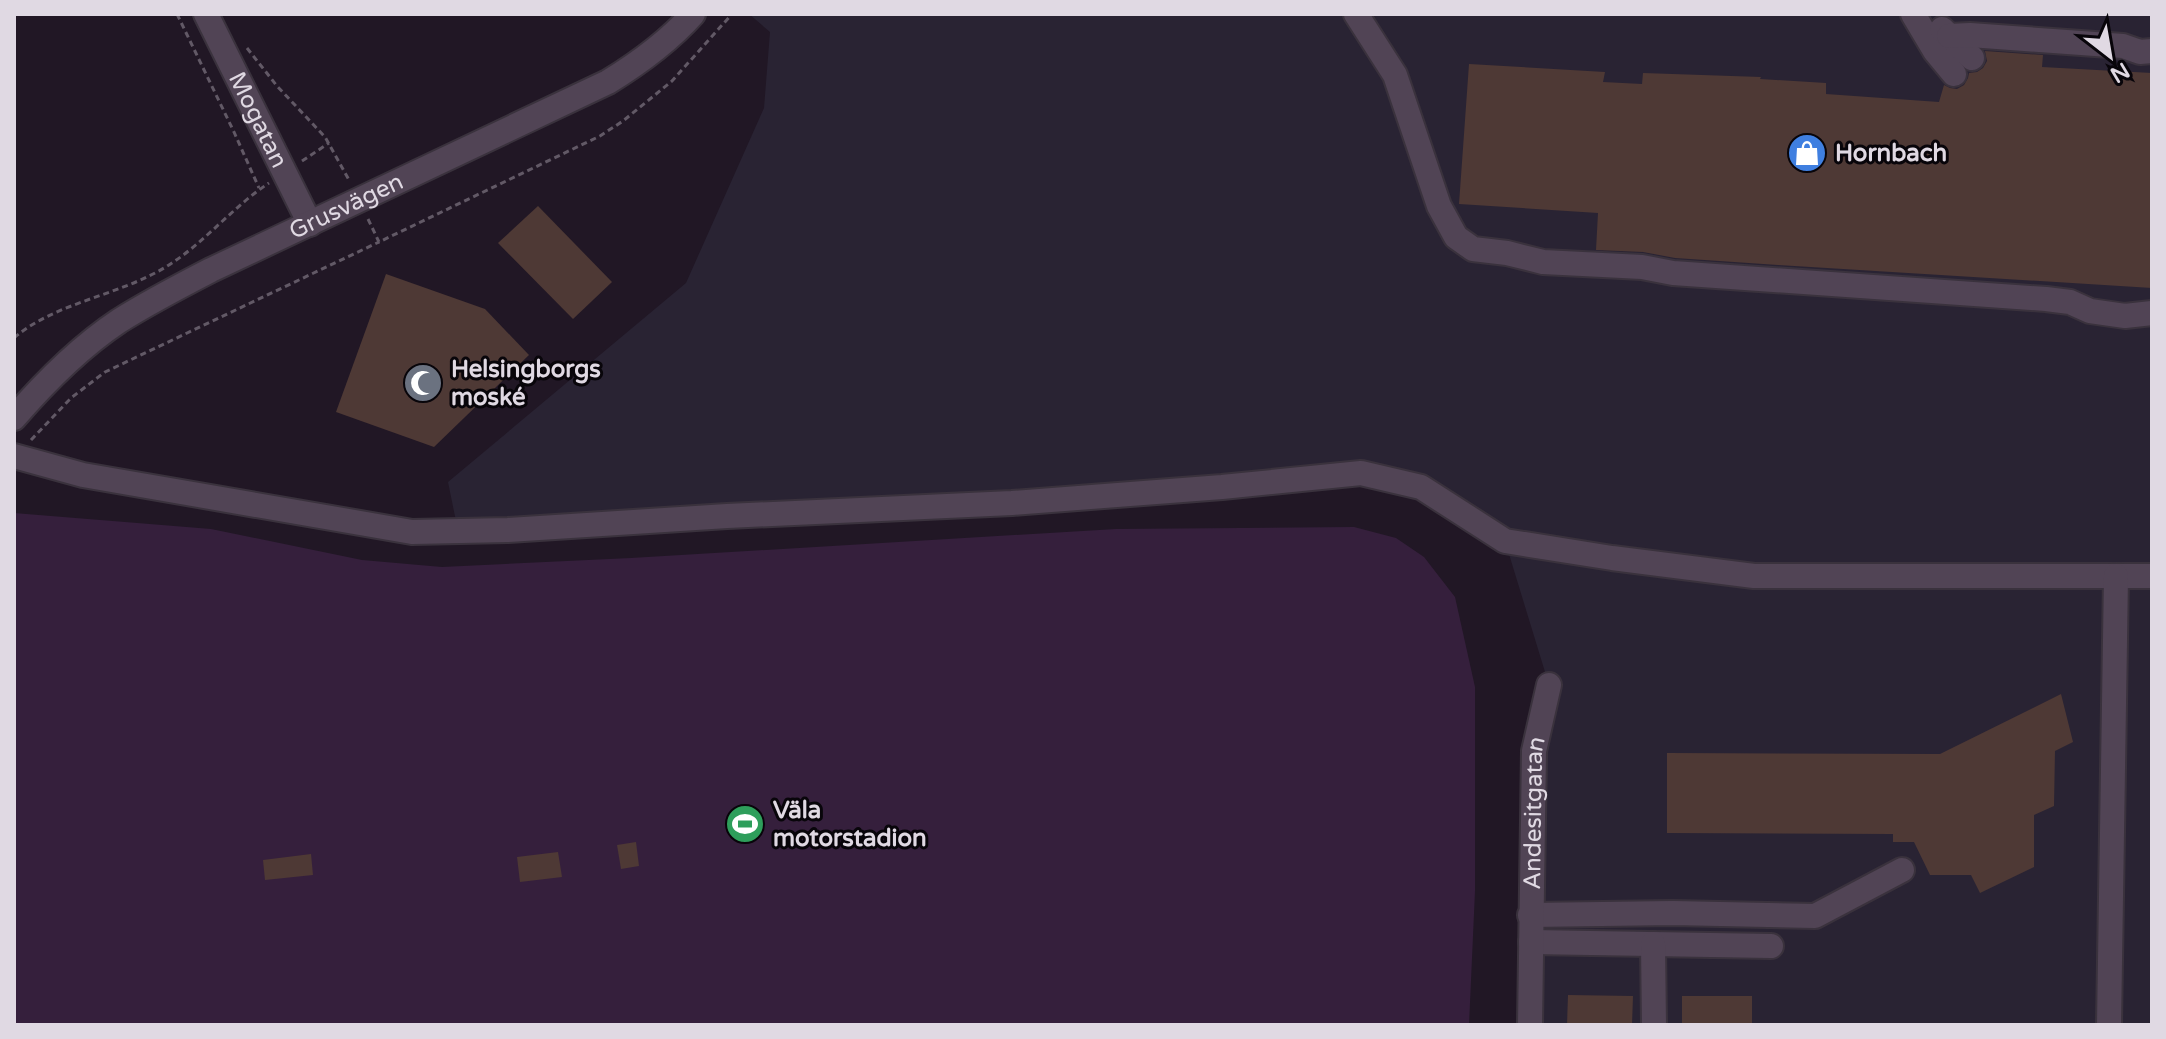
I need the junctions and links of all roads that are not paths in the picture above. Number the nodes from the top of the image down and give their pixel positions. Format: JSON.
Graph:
{"nodes":[{"id":1,"x":206,"y":14,"type":"edge"},
{"id":2,"x":693,"y":14,"type":"edge"},
{"id":3,"x":1356,"y":14,"type":"edge"},
{"id":4,"x":1913,"y":14,"type":"edge"},
{"id":5,"x":1930,"y":14,"type":"edge"},
{"id":6,"x":1949,"y":36,"type":"junction"},
{"id":7,"x":2152,"y":51,"type":"edge"},
{"id":8,"x":310,"y":224,"type":"junction"},
{"id":9,"x":2152,"y":313,"type":"edge"},
{"id":10,"x":14,"y":418,"type":"edge"},
{"id":11,"x":16,"y":457,"type":"edge"},
{"id":12,"x":2116,"y":576,"type":"junction"},
{"id":13,"x":2152,"y":576,"type":"edge"},
{"id":14,"x":1549,"y":685,"type":"dead end"},
{"id":15,"x":1902,"y":870,"type":"dead end"},
{"id":16,"x":1530,"y":915,"type":"junction"},
{"id":17,"x":1531,"y":942,"type":"junction"},
{"id":18,"x":1653,"y":944,"type":"junction"},
{"id":19,"x":1771,"y":946,"type":"dead end"},
{"id":20,"x":1530,"y":1025,"type":"edge"},
{"id":21,"x":1654,"y":1025,"type":"edge"},
{"id":22,"x":2109,"y":1025,"type":"edge"}],
"edges":[{"from":1,"to":8,"type":"street","name":"Mogatan"},
{"from":2,"to":8,"type":"street","name":"Grusvägen"},
{"from":3,"to":9,"type":"street"},
{"from":4,"to":6,"type":"street"},
{"from":5,"to":6,"type":"street"},
{"from":6,"to":7,"type":"street"},
{"from":8,"to":10,"type":"street","name":"Grusvägen"},
{"from":11,"to":12,"type":"street"},
{"from":12,"to":13,"type":"street"},
{"from":12,"to":22,"type":"street"},
{"from":14,"to":16,"type":"street","name":"Andesitgatan"},
{"from":15,"to":16,"type":"street"},
{"from":16,"to":17,"type":"street","name":"Andesitgatan"},
{"from":17,"to":18,"type":"street"},
{"from":17,"to":20,"type":"street","name":"Andesitgatan"},
{"from":18,"to":19,"type":"street"},
{"from":18,"to":21,"type":"street"}]}
